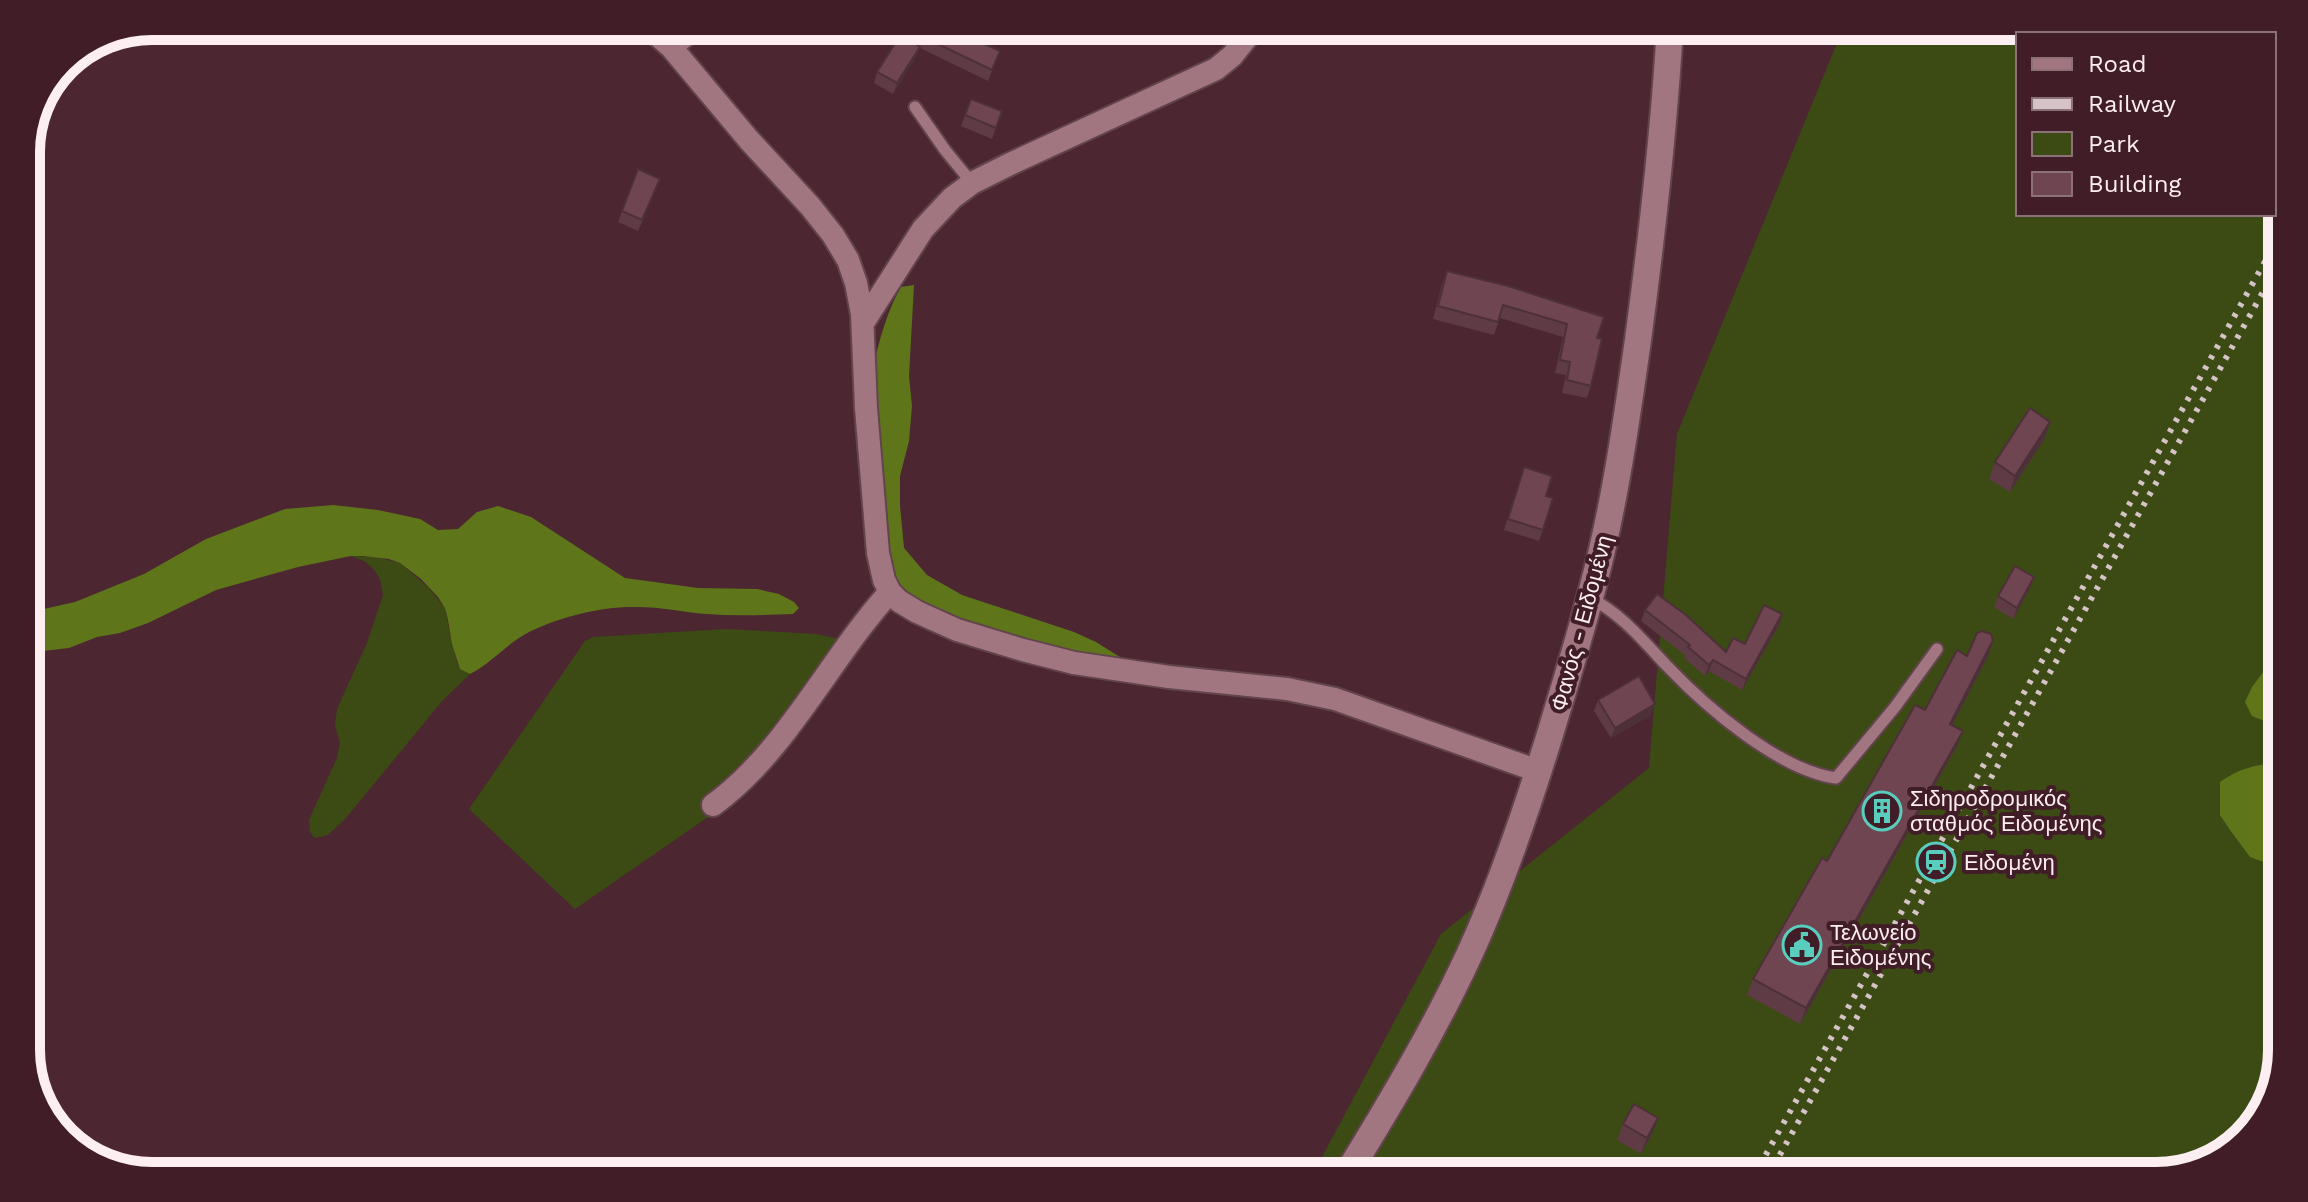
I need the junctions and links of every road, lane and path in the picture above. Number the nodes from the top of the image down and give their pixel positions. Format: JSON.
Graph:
{"nodes":[{"id":1,"x":663,"y":40,"type":"edge"},
{"id":2,"x":680,"y":40,"type":"edge"},
{"id":3,"x":1245,"y":40,"type":"edge"},
{"id":4,"x":1669,"y":40,"type":"edge"},
{"id":5,"x":671,"y":47,"type":"junction"},
{"id":6,"x":915,"y":107,"type":"dead end"},
{"id":7,"x":972,"y":183,"type":"junction"},
{"id":8,"x":863,"y":323,"type":"junction"},
{"id":9,"x":890,"y":592,"type":"junction"},
{"id":10,"x":1590,"y":598,"type":"junction"},
{"id":11,"x":1937,"y":649,"type":"dead end"},
{"id":12,"x":1538,"y":771,"type":"junction"},
{"id":13,"x":713,"y":805,"type":"dead end"},
{"id":14,"x":1355,"y":1162,"type":"edge"}],
"edges":[{"from":1,"to":5,"type":"street"},
{"from":2,"to":5,"type":"street"},
{"from":3,"to":7,"type":"street"},
{"from":4,"to":10,"type":"street","name":"Φανός - Ειδομένη"},
{"from":5,"to":8,"type":"street"},
{"from":6,"to":7,"type":"lane"},
{"from":7,"to":8,"type":"street"},
{"from":8,"to":9,"type":"street"},
{"from":9,"to":12,"type":"street"},
{"from":9,"to":13,"type":"street"},
{"from":10,"to":11,"type":"lane"},
{"from":10,"to":12,"type":"street","name":"Φανός - Ειδομένη"},
{"from":12,"to":14,"type":"street","name":"Φανός - Ειδομένη"}]}
